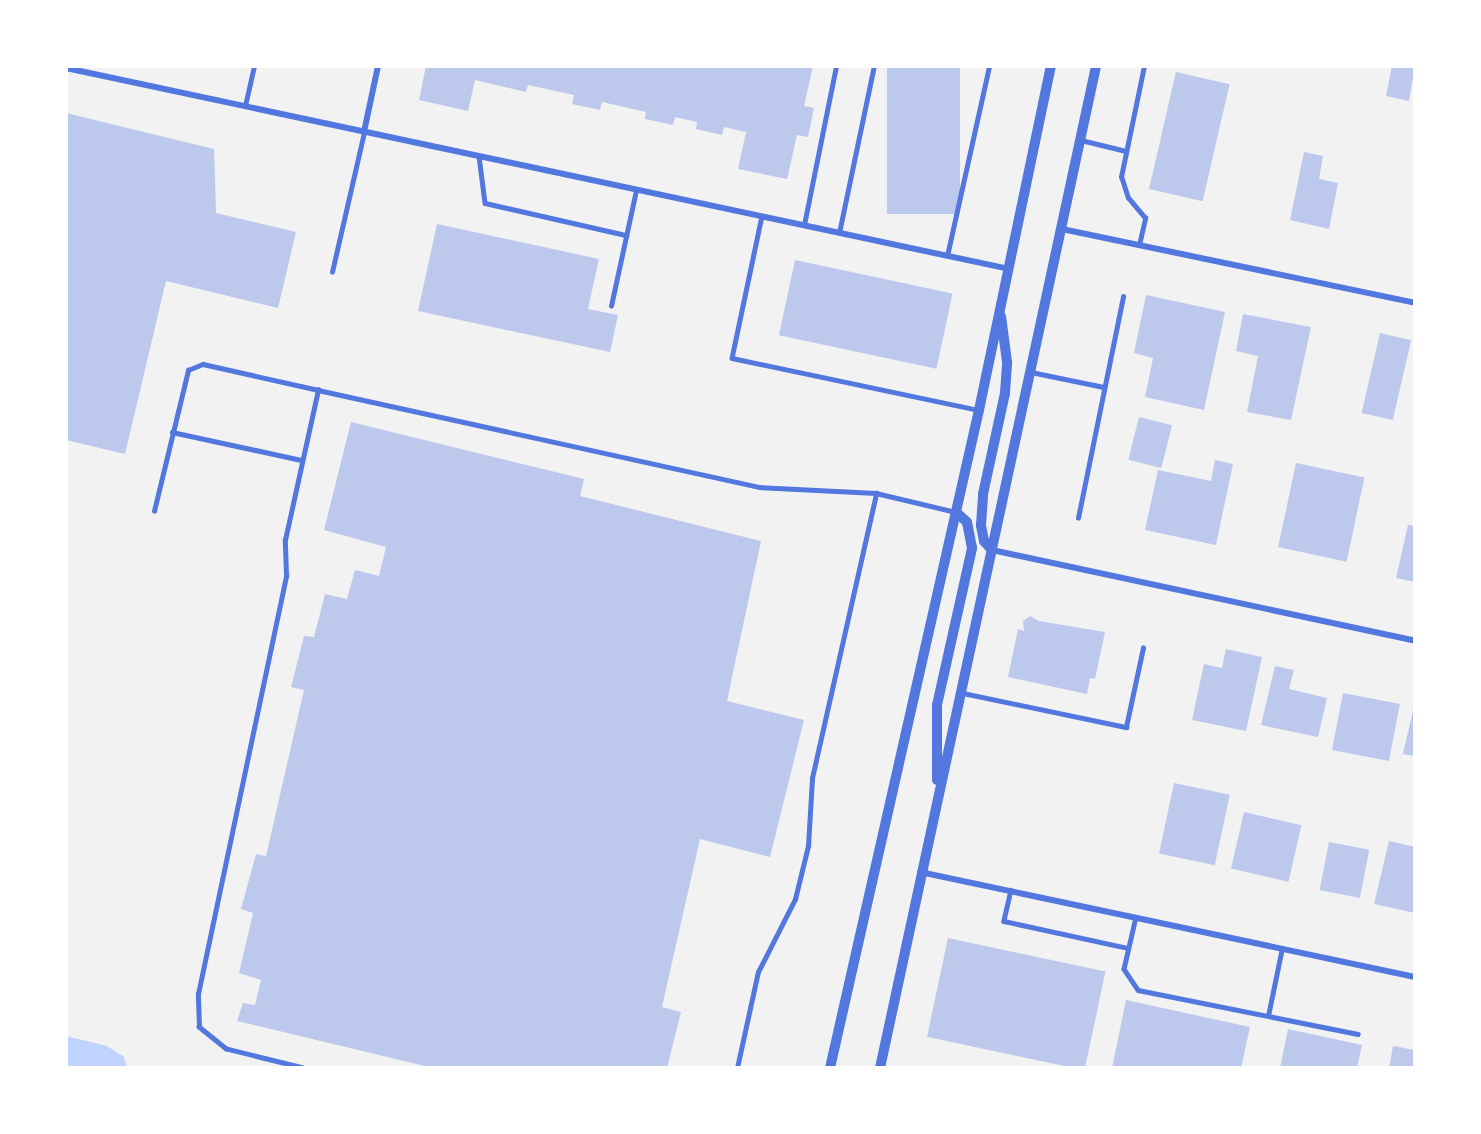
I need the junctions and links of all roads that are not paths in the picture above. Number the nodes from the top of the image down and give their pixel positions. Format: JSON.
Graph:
{"nodes":[{"id":1,"x":254,"y":66,"type":"edge"},
{"id":2,"x":378,"y":66,"type":"edge"},
{"id":3,"x":836,"y":66,"type":"edge"},
{"id":4,"x":874,"y":66,"type":"edge"},
{"id":5,"x":989,"y":66,"type":"edge"},
{"id":6,"x":1051,"y":66,"type":"edge"},
{"id":7,"x":1096,"y":66,"type":"edge"},
{"id":8,"x":1144,"y":66,"type":"edge"},
{"id":9,"x":66,"y":68,"type":"edge"},
{"id":10,"x":245,"y":106,"type":"junction"},
{"id":11,"x":364,"y":132,"type":"junction"},
{"id":12,"x":1081,"y":140,"type":"junction"},
{"id":13,"x":1126,"y":151,"type":"junction"},
{"id":14,"x":479,"y":156,"type":"junction"},
{"id":15,"x":636,"y":190,"type":"junction"},
{"id":16,"x":762,"y":216,"type":"junction"},
{"id":17,"x":804,"y":225,"type":"junction"},
{"id":18,"x":1062,"y":229,"type":"junction"},
{"id":19,"x":839,"y":233,"type":"junction"},
{"id":20,"x":626,"y":235,"type":"junction"},
{"id":21,"x":1139,"y":244,"type":"junction"},
{"id":22,"x":947,"y":256,"type":"junction"},
{"id":23,"x":1009,"y":269,"type":"junction"},
{"id":24,"x":332,"y":272,"type":"dead end"},
{"id":25,"x":1123,"y":297,"type":"dead end"},
{"id":26,"x":1415,"y":303,"type":"edge"},
{"id":27,"x":611,"y":306,"type":"dead end"},
{"id":28,"x":1000,"y":310,"type":"junction"},
{"id":29,"x":1031,"y":372,"type":"junction"},
{"id":30,"x":1104,"y":387,"type":"junction"},
{"id":31,"x":318,"y":390,"type":"junction"},
{"id":32,"x":979,"y":410,"type":"junction"},
{"id":33,"x":171,"y":432,"type":"junction"},
{"id":34,"x":302,"y":460,"type":"junction"},
{"id":35,"x":876,"y":493,"type":"junction"},
{"id":36,"x":154,"y":511,"type":"dead end"},
{"id":37,"x":956,"y":512,"type":"junction"},
{"id":38,"x":1078,"y":518,"type":"dead end"},
{"id":39,"x":992,"y":550,"type":"junction"},
{"id":40,"x":1415,"y":641,"type":"edge"},
{"id":41,"x":1143,"y":648,"type":"dead end"},
{"id":42,"x":960,"y":692,"type":"junction"},
{"id":43,"x":938,"y":789,"type":"junction"},
{"id":44,"x":920,"y":872,"type":"junction"},
{"id":45,"x":1011,"y":890,"type":"junction"},
{"id":46,"x":1136,"y":917,"type":"junction"},
{"id":47,"x":1128,"y":948,"type":"junction"},
{"id":48,"x":1282,"y":948,"type":"junction"},
{"id":49,"x":1415,"y":977,"type":"edge"},
{"id":50,"x":1269,"y":1016,"type":"junction"},
{"id":51,"x":1358,"y":1034,"type":"dead end"},
{"id":52,"x":303,"y":1068,"type":"edge"},
{"id":53,"x":737,"y":1068,"type":"edge"},
{"id":54,"x":830,"y":1068,"type":"edge"},
{"id":55,"x":880,"y":1068,"type":"edge"}],
"edges":[{"from":1,"to":10,"type":"lane"},
{"from":2,"to":11,"type":"street"},
{"from":3,"to":17,"type":"lane"},
{"from":4,"to":19,"type":"lane"},
{"from":5,"to":22,"type":"lane"},
{"from":6,"to":23,"type":"street"},
{"from":7,"to":12,"type":"street"},
{"from":8,"to":13,"type":"lane"},
{"from":9,"to":10,"type":"street"},
{"from":10,"to":11,"type":"street"},
{"from":11,"to":14,"type":"street"},
{"from":11,"to":24,"type":"lane"},
{"from":12,"to":13,"type":"lane"},
{"from":12,"to":18,"type":"street"},
{"from":13,"to":21,"type":"lane"},
{"from":14,"to":15,"type":"street"},
{"from":14,"to":20,"type":"lane"},
{"from":15,"to":16,"type":"street"},
{"from":15,"to":20,"type":"lane"},
{"from":16,"to":17,"type":"street"},
{"from":16,"to":32,"type":"lane"},
{"from":17,"to":19,"type":"street"},
{"from":18,"to":21,"type":"street"},
{"from":18,"to":29,"type":"street"},
{"from":19,"to":22,"type":"street"},
{"from":20,"to":27,"type":"lane"},
{"from":21,"to":26,"type":"street"},
{"from":22,"to":23,"type":"street"},
{"from":23,"to":28,"type":"street"},
{"from":25,"to":30,"type":"lane"},
{"from":28,"to":32,"type":"street"},
{"from":28,"to":39,"type":"street"},
{"from":29,"to":30,"type":"lane"},
{"from":29,"to":39,"type":"street"},
{"from":30,"to":38,"type":"lane"},
{"from":31,"to":33,"type":"lane"},
{"from":31,"to":34,"type":"lane"},
{"from":31,"to":35,"type":"lane"},
{"from":32,"to":37,"type":"street"},
{"from":33,"to":34,"type":"lane"},
{"from":33,"to":36,"type":"lane"},
{"from":34,"to":52,"type":"lane"},
{"from":35,"to":37,"type":"lane"},
{"from":35,"to":53,"type":"lane"},
{"from":37,"to":43,"type":"street"},
{"from":37,"to":54,"type":"street"},
{"from":39,"to":40,"type":"street"},
{"from":39,"to":42,"type":"street"},
{"from":41,"to":42,"type":"lane"},
{"from":42,"to":43,"type":"street"},
{"from":43,"to":44,"type":"street"},
{"from":44,"to":45,"type":"street"},
{"from":44,"to":55,"type":"street"},
{"from":45,"to":46,"type":"street"},
{"from":45,"to":47,"type":"lane"},
{"from":46,"to":47,"type":"lane"},
{"from":46,"to":48,"type":"street"},
{"from":47,"to":50,"type":"lane"},
{"from":48,"to":49,"type":"street"},
{"from":48,"to":50,"type":"lane"},
{"from":50,"to":51,"type":"lane"}]}
